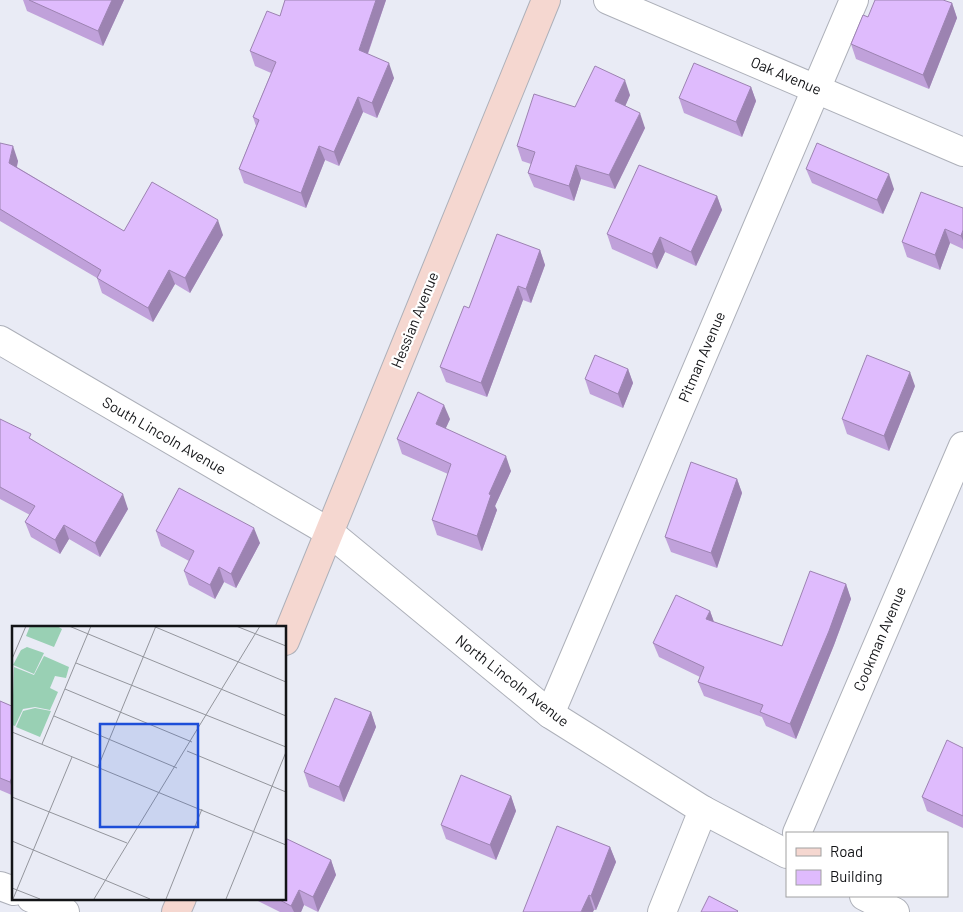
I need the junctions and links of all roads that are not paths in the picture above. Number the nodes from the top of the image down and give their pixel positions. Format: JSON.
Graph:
{"nodes":[{"id":1,"x":546,"y":0,"type":"edge"},
{"id":2,"x":608,"y":0,"type":"edge"},
{"id":3,"x":854,"y":0,"type":"edge"},
{"id":4,"x":817,"y":89,"type":"junction"},
{"id":5,"x":963,"y":152,"type":"edge"},
{"id":6,"x":0,"y":340,"type":"edge"},
{"id":7,"x":963,"y":446,"type":"edge"},
{"id":8,"x":328,"y":532,"type":"junction"},
{"id":9,"x":286,"y":638,"type":"edge"},
{"id":10,"x":550,"y":714,"type":"junction"},
{"id":11,"x":703,"y":810,"type":"junction"},
{"id":12,"x":797,"y":832,"type":"edge"},
{"id":13,"x":786,"y":853,"type":"edge"},
{"id":14,"x":0,"y":886,"type":"edge"},
{"id":15,"x":12,"y":891,"type":"edge"},
{"id":16,"x":866,"y":897,"type":"edge"},
{"id":17,"x":36,"y":900,"type":"edge"},
{"id":18,"x":181,"y":900,"type":"edge"},
{"id":19,"x":65,"y":912,"type":"edge"},
{"id":20,"x":176,"y":912,"type":"edge"},
{"id":21,"x":662,"y":912,"type":"edge"},
{"id":22,"x":895,"y":912,"type":"edge"}],
"edges":[{"from":1,"to":8,"type":"main road","name":"Hessian Avenue"},
{"from":2,"to":4,"type":"street","name":"Oak Avenue"},
{"from":3,"to":4,"type":"street","name":"Pitman Avenue"},
{"from":4,"to":5,"type":"street","name":"Oak Avenue"},
{"from":4,"to":10,"type":"street","name":"Pitman Avenue"},
{"from":6,"to":8,"type":"street","name":"South Lincoln Avenue"},
{"from":7,"to":12,"type":"street","name":"Cookman Avenue"},
{"from":8,"to":9,"type":"main road","name":"Hessian Avenue"},
{"from":8,"to":10,"type":"street","name":"North Lincoln Avenue"},
{"from":10,"to":11,"type":"street","name":"North Lincoln Avenue"},
{"from":11,"to":13,"type":"street","name":"North Lincoln Avenue"},
{"from":11,"to":21,"type":"street"},
{"from":14,"to":15,"type":"street"},
{"from":16,"to":22,"type":"street"},
{"from":17,"to":19,"type":"street"},
{"from":18,"to":20,"type":"main road"}]}
